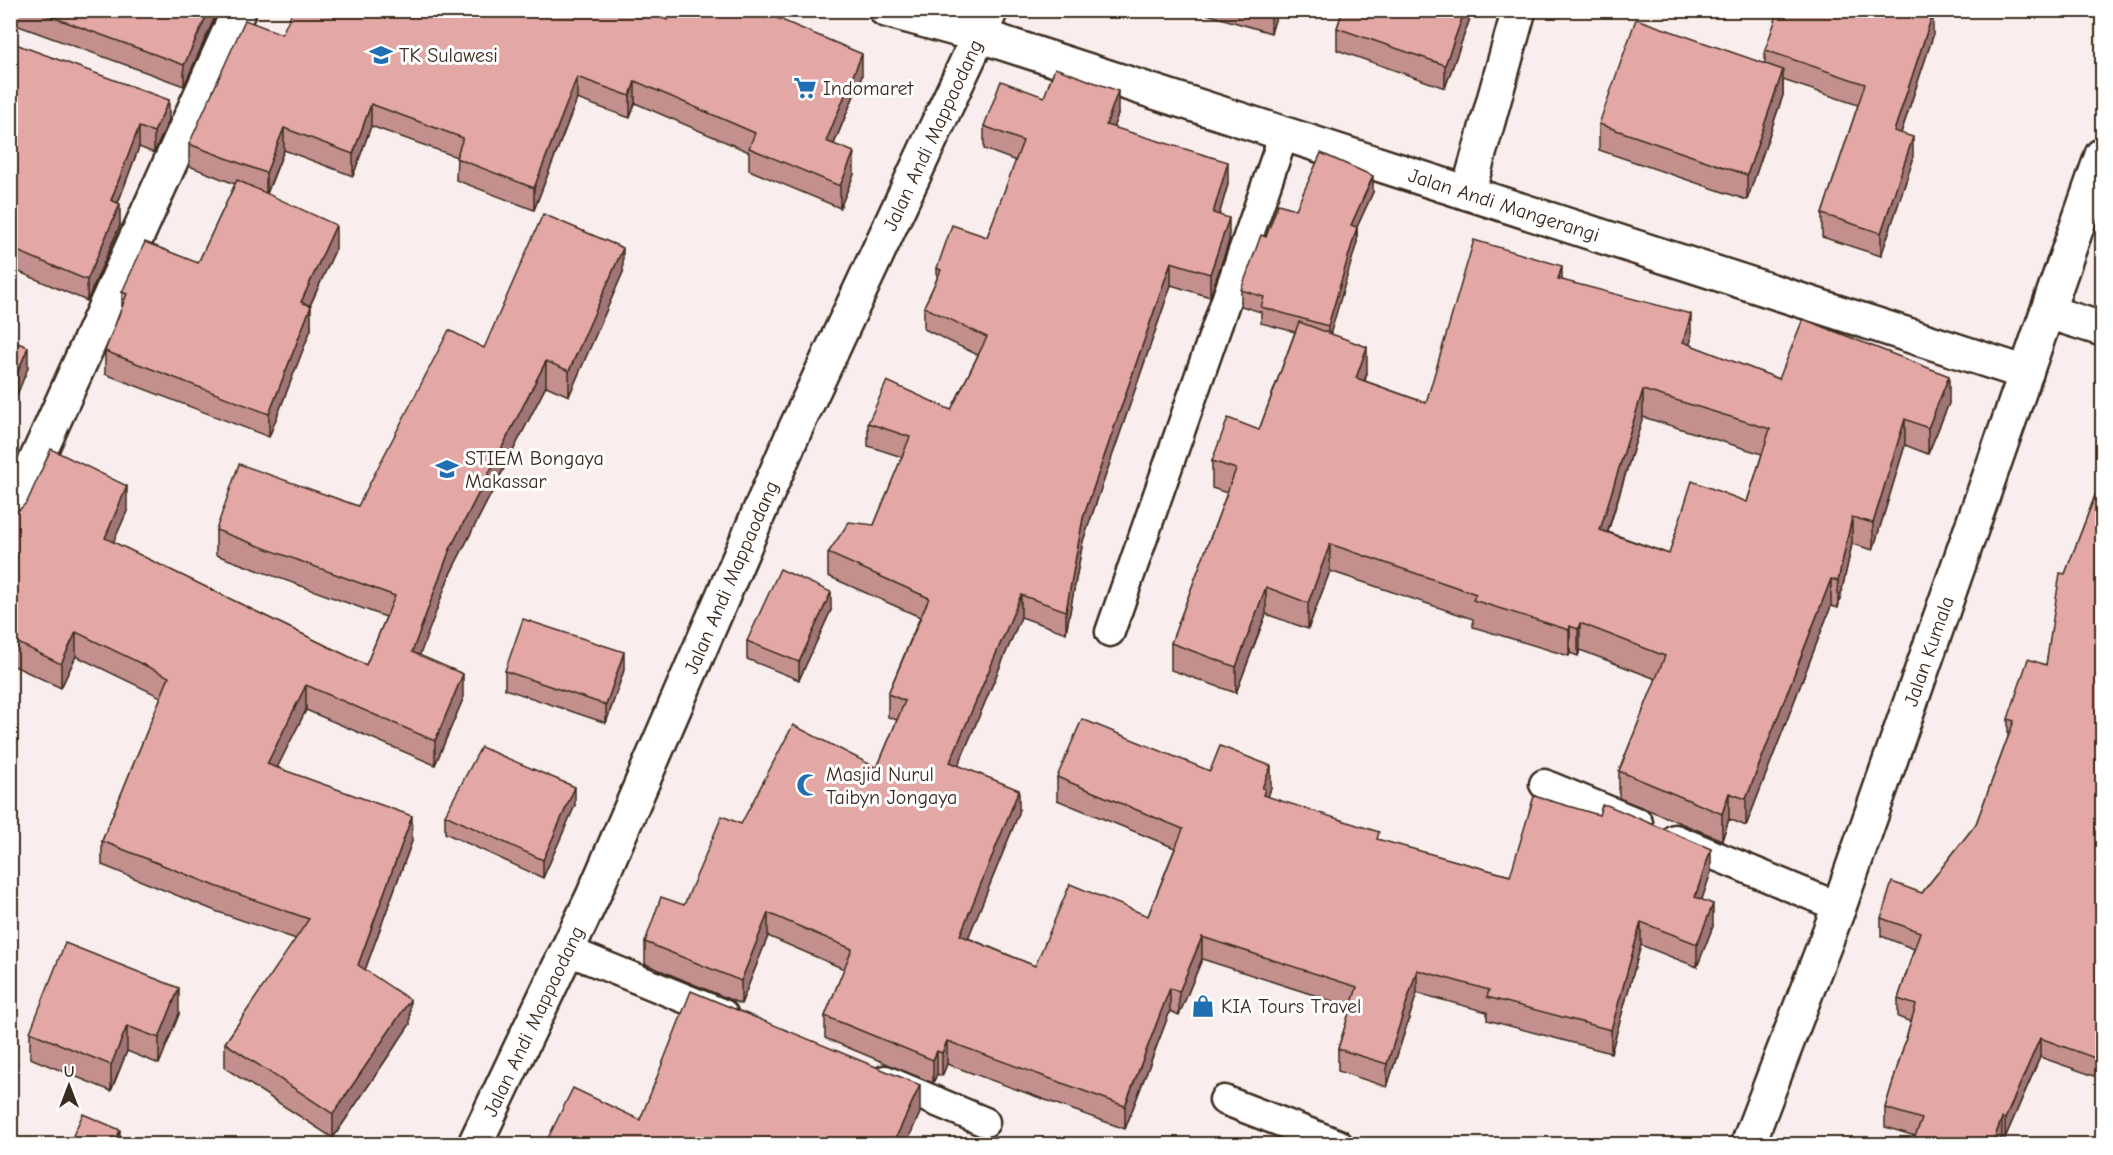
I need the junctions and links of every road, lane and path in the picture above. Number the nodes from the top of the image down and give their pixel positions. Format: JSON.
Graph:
{"nodes":[{"id":1,"x":239,"y":10,"type":"edge"},
{"id":2,"x":886,"y":10,"type":"edge"},
{"id":3,"x":1518,"y":10,"type":"edge"},
{"id":4,"x":986,"y":23,"type":"edge"},
{"id":5,"x":163,"y":99,"type":"edge"},
{"id":6,"x":195,"y":110,"type":"junction"},
{"id":7,"x":1284,"y":134,"type":"junction"},
{"id":8,"x":2103,"y":155,"type":"edge"},
{"id":9,"x":1468,"y":193,"type":"junction"},
{"id":10,"x":2048,"y":312,"type":"junction"},
{"id":11,"x":2103,"y":329,"type":"edge"},
{"id":12,"x":2026,"y":373,"type":"junction"},
{"id":13,"x":10,"y":518,"type":"edge"},
{"id":14,"x":1110,"y":632,"type":"dead end"},
{"id":15,"x":1544,"y":784,"type":"dead end"},
{"id":16,"x":1839,"y":907,"type":"junction"},
{"id":17,"x":566,"y":950,"type":"junction"},
{"id":18,"x":743,"y":1022,"type":"edge"},
{"id":19,"x":864,"y":1072,"type":"edge"},
{"id":20,"x":1224,"y":1100,"type":"dead end"},
{"id":21,"x":985,"y":1122,"type":"dead end"},
{"id":22,"x":475,"y":1144,"type":"edge"},
{"id":23,"x":1338,"y":1144,"type":"edge"},
{"id":24,"x":1748,"y":1144,"type":"edge"}],
"edges":[{"from":1,"to":6,"type":"street"},
{"from":2,"to":4,"type":"street","name":"Jalan Andi Mangerangi"},
{"from":3,"to":9,"type":"street"},
{"from":4,"to":7,"type":"street","name":"Jalan Andi Mangerangi"},
{"from":4,"to":17,"type":"street","name":"Jalan Andi Mappaodang"},
{"from":5,"to":6,"type":"street"},
{"from":6,"to":13,"type":"street"},
{"from":7,"to":9,"type":"street","name":"Jalan Andi Mangerangi"},
{"from":7,"to":14,"type":"lane"},
{"from":8,"to":10,"type":"street","name":"Jalan Kumala"},
{"from":9,"to":12,"type":"street","name":"Jalan Andi Mangerangi"},
{"from":10,"to":11,"type":"street"},
{"from":10,"to":12,"type":"street","name":"Jalan Kumala"},
{"from":12,"to":16,"type":"street","name":"Jalan Kumala"},
{"from":15,"to":16,"type":"lane"},
{"from":16,"to":24,"type":"street","name":"Jalan Kumala"},
{"from":17,"to":18,"type":"lane"},
{"from":17,"to":22,"type":"street","name":"Jalan Andi Mappaodang"},
{"from":19,"to":21,"type":"lane"},
{"from":20,"to":23,"type":"lane"}]}
